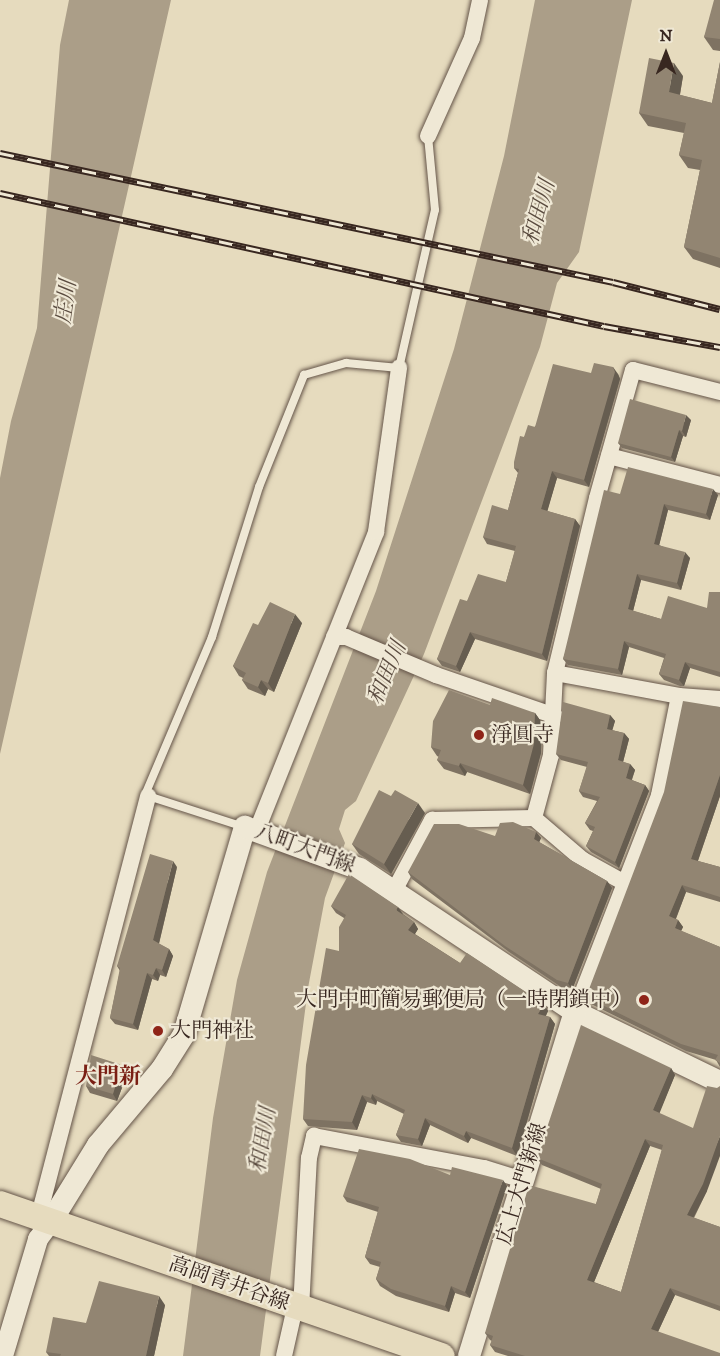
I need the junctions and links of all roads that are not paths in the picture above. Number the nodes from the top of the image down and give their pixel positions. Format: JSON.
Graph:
{"nodes":[{"id":1,"x":480,"y":0,"type":"edge"},
{"id":2,"x":428,"y":136,"type":"joint"},
{"id":3,"x":399,"y":368,"type":"junction"},
{"id":4,"x":720,"y":392,"type":"edge"},
{"id":5,"x":609,"y":456,"type":"junction"},
{"id":6,"x":720,"y":485,"type":"edge"},
{"id":7,"x":340,"y":637,"type":"junction"},
{"id":8,"x":555,"y":673,"type":"junction"},
{"id":9,"x":679,"y":696,"type":"junction"},
{"id":10,"x":720,"y":699,"type":"edge"},
{"id":11,"x":555,"y":716,"type":"junction"},
{"id":12,"x":148,"y":796,"type":"junction"},
{"id":13,"x":534,"y":818,"type":"junction"},
{"id":14,"x":251,"y":828,"type":"junction"},
{"id":15,"x":623,"y":882,"type":"junction"},
{"id":16,"x":394,"y":891,"type":"junction"},
{"id":17,"x":575,"y":1012,"type":"junction"},
{"id":18,"x":720,"y":1082,"type":"edge"},
{"id":19,"x":523,"y":1180,"type":"junction"},
{"id":20,"x":26,"y":1214,"type":"edge"},
{"id":21,"x":295,"y":1307,"type":"junction"},
{"id":22,"x":3,"y":1356,"type":"edge"},
{"id":23,"x":284,"y":1356,"type":"edge"},
{"id":24,"x":442,"y":1356,"type":"edge"},
{"id":25,"x":469,"y":1356,"type":"edge"}],
"edges":[{"from":1,"to":2,"type":"street"},
{"from":2,"to":3,"type":"lane"},
{"from":3,"to":7,"type":"street"},
{"from":3,"to":12,"type":"lane"},
{"from":4,"to":5,"type":"street"},
{"from":5,"to":6,"type":"street"},
{"from":5,"to":8,"type":"street"},
{"from":7,"to":11,"type":"street"},
{"from":7,"to":14,"type":"street"},
{"from":8,"to":9,"type":"street"},
{"from":8,"to":11,"type":"street"},
{"from":9,"to":10,"type":"street"},
{"from":9,"to":15,"type":"street"},
{"from":11,"to":13,"type":"street"},
{"from":12,"to":14,"type":"lane"},
{"from":12,"to":20,"type":"street"},
{"from":13,"to":15,"type":"street"},
{"from":13,"to":16,"type":"street"},
{"from":14,"to":16,"type":"main road","name":"八町大門線"},
{"from":14,"to":20,"type":"main road","name":"八町大門線"},
{"from":15,"to":17,"type":"street"},
{"from":16,"to":17,"type":"main road","name":"八町大門線"},
{"from":17,"to":18,"type":"main road","name":"八町大門線"},
{"from":17,"to":19,"type":"main road","name":"広上大門新線"},
{"from":19,"to":21,"type":"street"},
{"from":19,"to":25,"type":"main road","name":"広上大門新線"},
{"from":20,"to":21,"type":"main road","name":"高岡青井谷線"},
{"from":20,"to":22,"type":"street"},
{"from":21,"to":23,"type":"street"},
{"from":21,"to":24,"type":"main road","name":"高岡青井谷線"}]}
